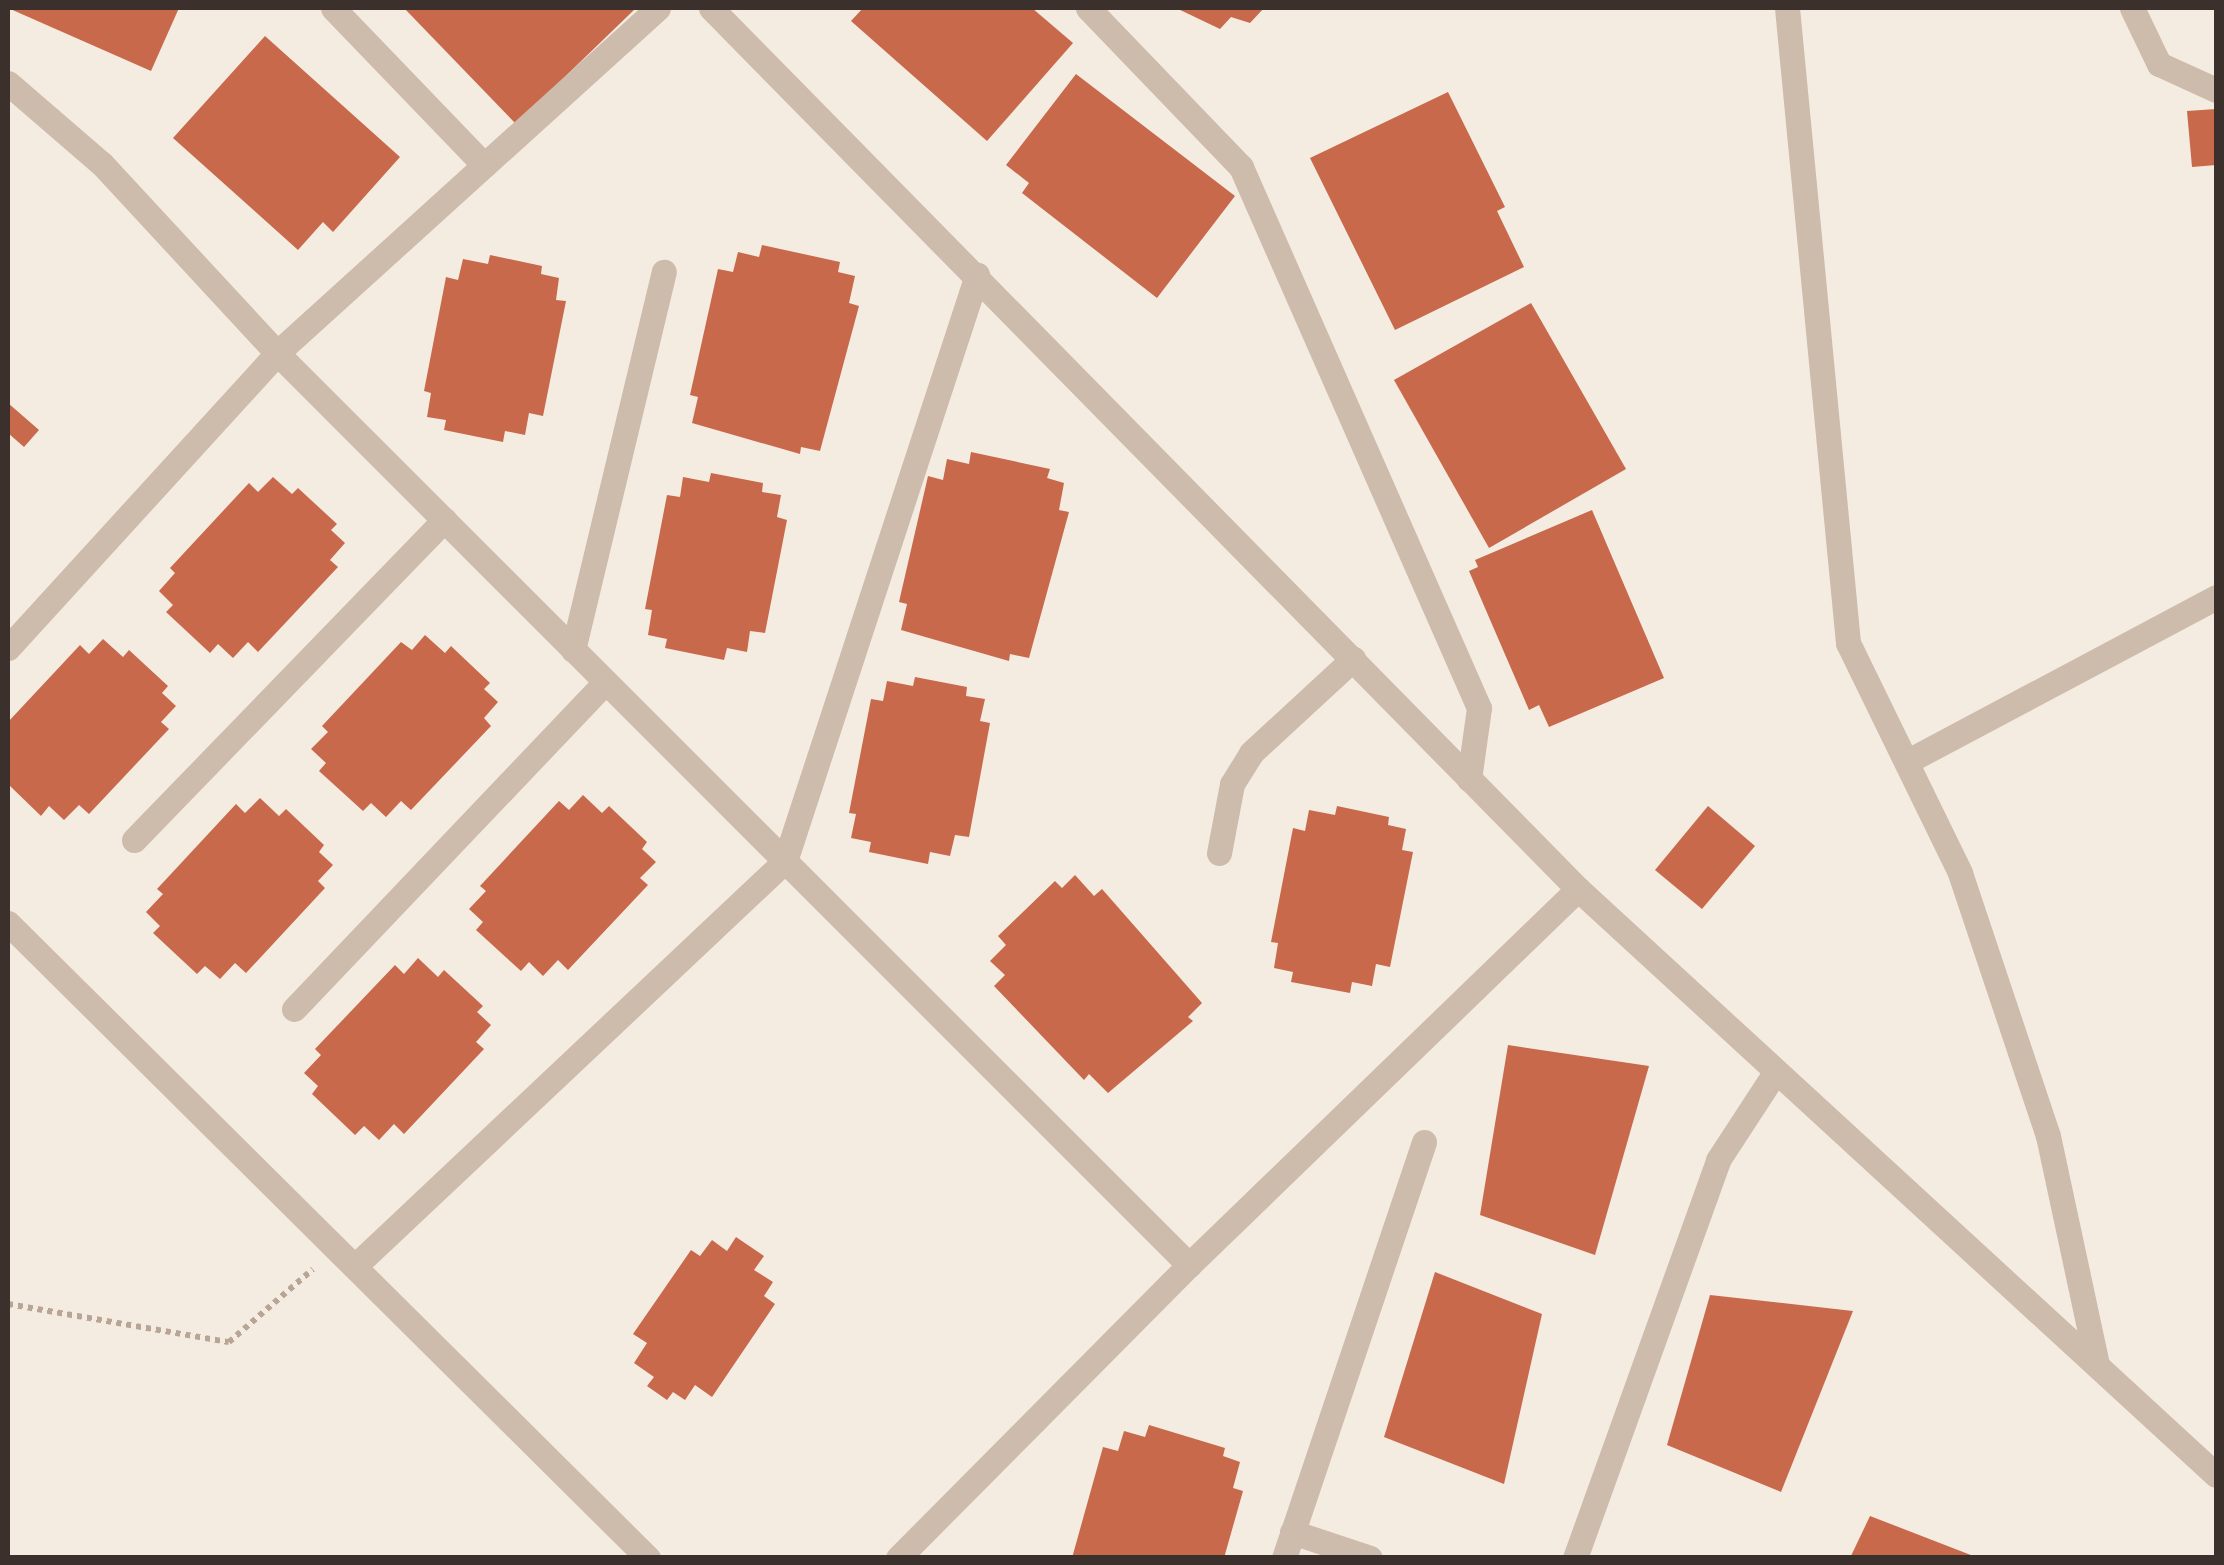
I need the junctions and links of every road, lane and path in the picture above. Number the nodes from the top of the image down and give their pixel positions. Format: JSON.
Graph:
{"nodes":[{"id":1,"x":333,"y":8,"type":"edge"},
{"id":2,"x":658,"y":8,"type":"edge"},
{"id":3,"x":710,"y":8,"type":"edge"},
{"id":4,"x":1088,"y":8,"type":"edge"},
{"id":5,"x":1788,"y":8,"type":"edge"},
{"id":6,"x":2132,"y":8,"type":"edge"},
{"id":7,"x":8,"y":83,"type":"edge"},
{"id":8,"x":2216,"y":90,"type":"edge"},
{"id":9,"x":484,"y":165,"type":"junction"},
{"id":10,"x":664,"y":272,"type":"dead end"},
{"id":11,"x":977,"y":275,"type":"junction"},
{"id":12,"x":277,"y":353,"type":"junction"},
{"id":13,"x":444,"y":520,"type":"junction"},
{"id":14,"x":2216,"y":597,"type":"edge"},
{"id":15,"x":8,"y":648,"type":"edge"},
{"id":16,"x":573,"y":650,"type":"junction"},
{"id":17,"x":1353,"y":659,"type":"junction"},
{"id":18,"x":605,"y":682,"type":"junction"},
{"id":19,"x":1908,"y":762,"type":"junction"},
{"id":20,"x":1469,"y":778,"type":"junction"},
{"id":21,"x":134,"y":840,"type":"dead end"},
{"id":22,"x":1219,"y":853,"type":"dead end"},
{"id":23,"x":785,"y":862,"type":"junction"},
{"id":24,"x":1578,"y":890,"type":"junction"},
{"id":25,"x":8,"y":923,"type":"edge"},
{"id":26,"x":294,"y":1009,"type":"dead end"},
{"id":27,"x":1776,"y":1071,"type":"junction"},
{"id":28,"x":1424,"y":1142,"type":"dead end"},
{"id":29,"x":345,"y":1257,"type":"junction"},
{"id":30,"x":1189,"y":1265,"type":"junction"},
{"id":31,"x":8,"y":1304,"type":"edge"},
{"id":32,"x":2097,"y":1366,"type":"junction"},
{"id":33,"x":2216,"y":1476,"type":"edge"},
{"id":34,"x":1292,"y":1532,"type":"junction"},
{"id":35,"x":648,"y":1558,"type":"edge"},
{"id":36,"x":898,"y":1558,"type":"edge"},
{"id":37,"x":1284,"y":1558,"type":"edge"},
{"id":38,"x":1370,"y":1558,"type":"edge"},
{"id":39,"x":1575,"y":1558,"type":"edge"}],
"edges":[{"from":1,"to":9,"type":"street"},
{"from":2,"to":9,"type":"street"},
{"from":3,"to":11,"type":"street"},
{"from":4,"to":20,"type":"street"},
{"from":5,"to":19,"type":"street"},
{"from":6,"to":8,"type":"street"},
{"from":7,"to":12,"type":"street"},
{"from":9,"to":12,"type":"street"},
{"from":10,"to":16,"type":"street"},
{"from":11,"to":17,"type":"street"},
{"from":11,"to":23,"type":"street"},
{"from":12,"to":13,"type":"street"},
{"from":12,"to":15,"type":"street"},
{"from":13,"to":16,"type":"street"},
{"from":13,"to":21,"type":"street"},
{"from":14,"to":19,"type":"street"},
{"from":16,"to":18,"type":"street"},
{"from":17,"to":20,"type":"street"},
{"from":17,"to":22,"type":"street"},
{"from":18,"to":23,"type":"street"},
{"from":18,"to":26,"type":"street"},
{"from":19,"to":32,"type":"street"},
{"from":20,"to":24,"type":"street"},
{"from":23,"to":29,"type":"street"},
{"from":23,"to":30,"type":"street"},
{"from":24,"to":27,"type":"street"},
{"from":24,"to":30,"type":"street"},
{"from":25,"to":29,"type":"street"},
{"from":27,"to":32,"type":"street"},
{"from":27,"to":39,"type":"street"},
{"from":28,"to":34,"type":"street"},
{"from":29,"to":31,"type":"path"},
{"from":29,"to":35,"type":"street"},
{"from":30,"to":36,"type":"street"},
{"from":32,"to":33,"type":"street"},
{"from":34,"to":37,"type":"street"},
{"from":34,"to":38,"type":"street"}]}
